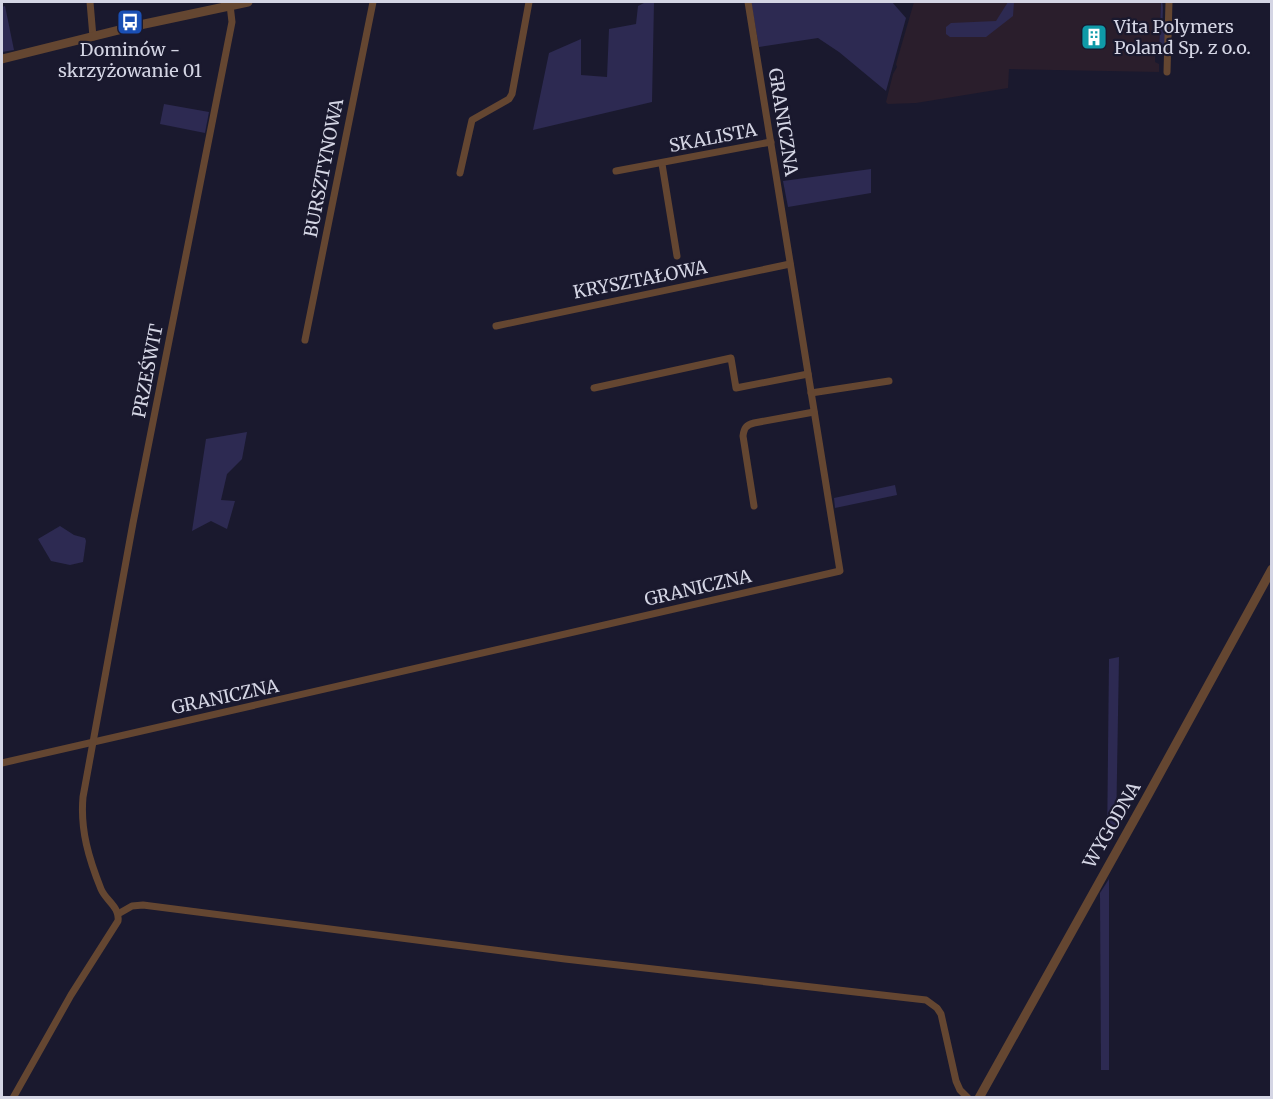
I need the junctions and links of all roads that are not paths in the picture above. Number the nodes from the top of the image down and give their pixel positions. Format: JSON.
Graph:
{"nodes":[{"id":1,"x":90,"y":2,"type":"edge"},
{"id":2,"x":248,"y":2,"type":"edge"},
{"id":3,"x":373,"y":2,"type":"edge"},
{"id":4,"x":529,"y":2,"type":"edge"},
{"id":5,"x":748,"y":2,"type":"edge"},
{"id":6,"x":1168,"y":2,"type":"edge"},
{"id":7,"x":231,"y":5,"type":"junction"},
{"id":8,"x":93,"y":37,"type":"junction"},
{"id":9,"x":2,"y":59,"type":"edge"},
{"id":10,"x":1167,"y":72,"type":"dead end"},
{"id":11,"x":771,"y":142,"type":"junction"},
{"id":12,"x":662,"y":164,"type":"junction"},
{"id":13,"x":616,"y":171,"type":"dead end"},
{"id":14,"x":460,"y":173,"type":"dead end"},
{"id":15,"x":677,"y":256,"type":"dead end"},
{"id":16,"x":790,"y":264,"type":"junction"},
{"id":17,"x":495,"y":326,"type":"dead end"},
{"id":18,"x":305,"y":340,"type":"dead end"},
{"id":19,"x":808,"y":374,"type":"junction"},
{"id":20,"x":889,"y":381,"type":"dead end"},
{"id":21,"x":594,"y":388,"type":"dead end"},
{"id":22,"x":811,"y":393,"type":"junction"},
{"id":23,"x":814,"y":412,"type":"junction"},
{"id":24,"x":754,"y":506,"type":"dead end"},
{"id":25,"x":1272,"y":569,"type":"edge"},
{"id":26,"x":92,"y":742,"type":"junction"},
{"id":27,"x":2,"y":763,"type":"edge"},
{"id":28,"x":118,"y":914,"type":"junction"},
{"id":29,"x":13,"y":1098,"type":"edge"},
{"id":30,"x":968,"y":1098,"type":"edge"},
{"id":31,"x":979,"y":1098,"type":"edge"}],
"edges":[{"from":1,"to":8,"type":"street"},
{"from":2,"to":7,"type":"street"},
{"from":3,"to":18,"type":"street","name":"BURSZTYNOWA"},
{"from":4,"to":14,"type":"street"},
{"from":5,"to":11,"type":"street","name":"GRANICZNA"},
{"from":6,"to":10,"type":"street"},
{"from":7,"to":8,"type":"street"},
{"from":7,"to":26,"type":"street","name":"PRZEŚWIT"},
{"from":8,"to":9,"type":"street"},
{"from":11,"to":12,"type":"street","name":"SKALISTA"},
{"from":11,"to":16,"type":"street","name":"GRANICZNA"},
{"from":12,"to":13,"type":"street","name":"SKALISTA"},
{"from":12,"to":15,"type":"street","name":"SKALISTA"},
{"from":16,"to":17,"type":"street","name":"KRYSZTAŁOWA"},
{"from":16,"to":19,"type":"street","name":"GRANICZNA"},
{"from":19,"to":21,"type":"street"},
{"from":19,"to":22,"type":"street","name":"GRANICZNA"},
{"from":20,"to":22,"type":"street"},
{"from":22,"to":23,"type":"street","name":"GRANICZNA"},
{"from":23,"to":24,"type":"street"},
{"from":23,"to":26,"type":"street","name":"GRANICZNA"},
{"from":25,"to":31,"type":"street","name":"WYGODNA"},
{"from":26,"to":27,"type":"street","name":"GRANICZNA"},
{"from":26,"to":28,"type":"street","name":"PRZEŚWIT"},
{"from":28,"to":29,"type":"street"},
{"from":28,"to":30,"type":"street"}]}
